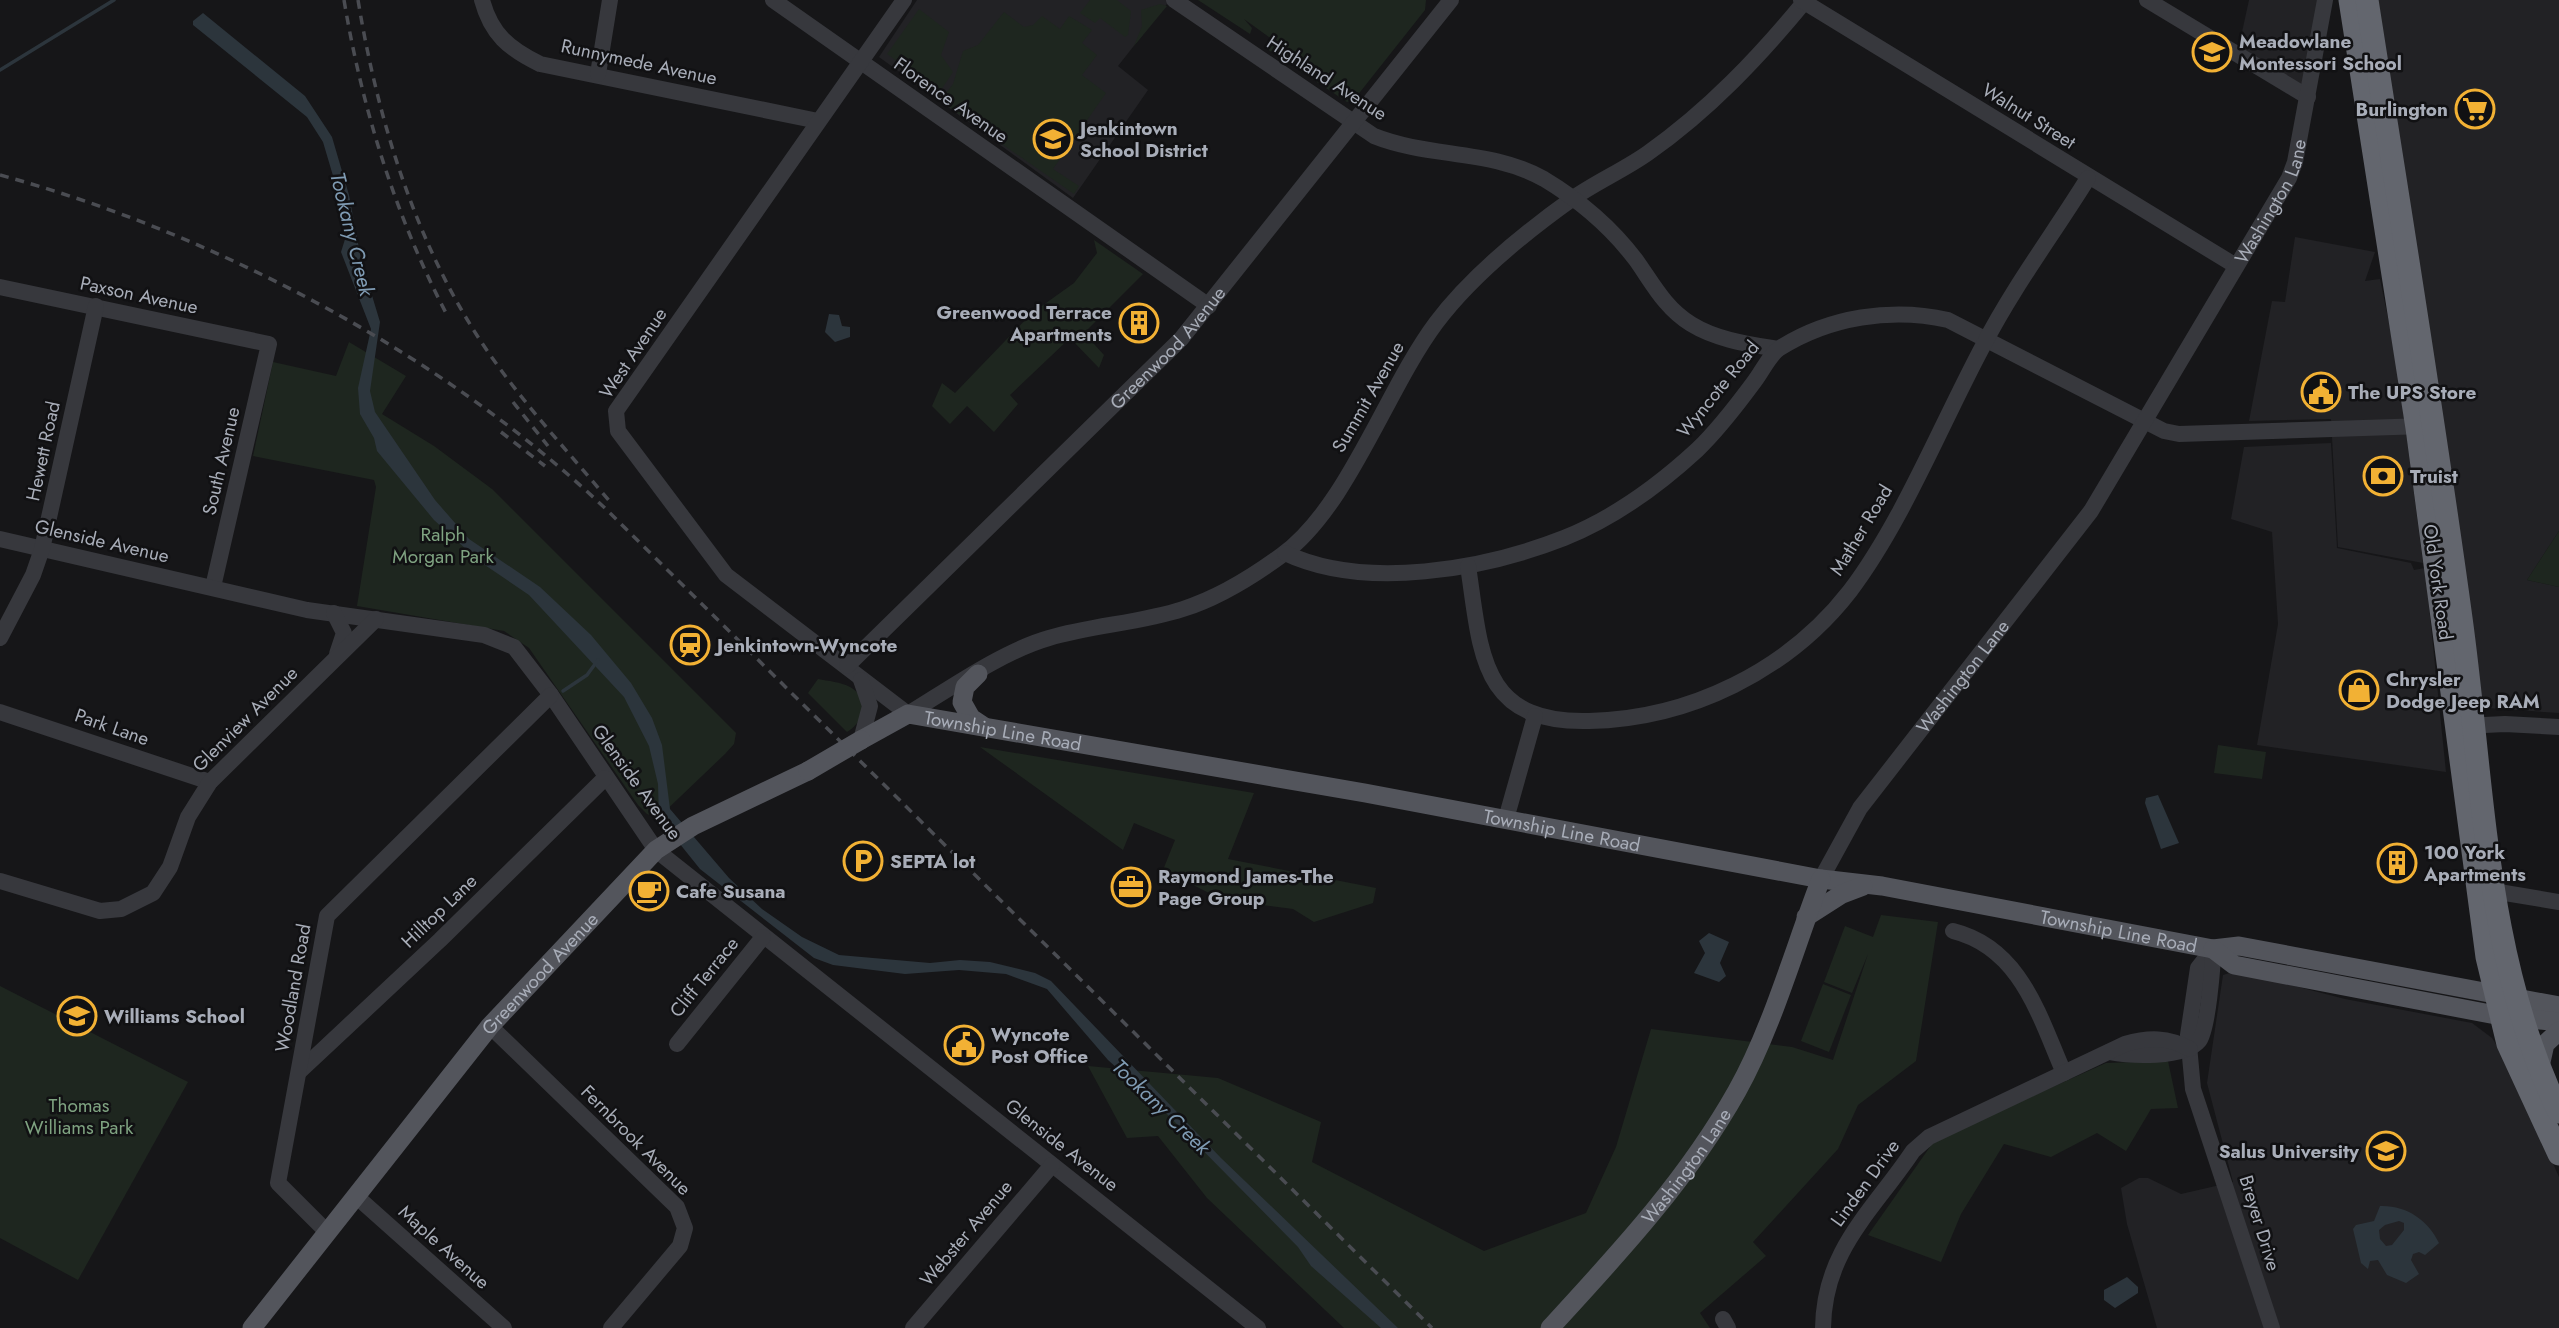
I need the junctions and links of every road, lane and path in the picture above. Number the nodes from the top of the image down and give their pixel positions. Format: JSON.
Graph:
{"nodes":[{"id":1,"x":482,"y":0,"type":"edge"},
{"id":2,"x":610,"y":0,"type":"edge"},
{"id":3,"x":773,"y":0,"type":"edge"},
{"id":4,"x":904,"y":0,"type":"edge"},
{"id":5,"x":1174,"y":0,"type":"edge"},
{"id":6,"x":1451,"y":0,"type":"edge"},
{"id":7,"x":2147,"y":0,"type":"edge"},
{"id":8,"x":2325,"y":0,"type":"edge"},
{"id":9,"x":2350,"y":0,"type":"edge"},
{"id":10,"x":2367,"y":0,"type":"edge"},
{"id":11,"x":1804,"y":1,"type":"edge"},
{"id":12,"x":860,"y":62,"type":"junction"},
{"id":13,"x":598,"y":74,"type":"junction"},
{"id":14,"x":2308,"y":97,"type":"junction"},
{"id":15,"x":818,"y":121,"type":"junction"},
{"id":16,"x":1354,"y":124,"type":"junction"},
{"id":17,"x":2088,"y":177,"type":"junction"},
{"id":18,"x":1573,"y":198,"type":"junction"},
{"id":19,"x":2236,"y":266,"type":"junction"},
{"id":20,"x":0,"y":287,"type":"edge"},
{"id":21,"x":96,"y":306,"type":"junction"},
{"id":22,"x":1209,"y":306,"type":"junction"},
{"id":23,"x":1986,"y":340,"type":"junction"},
{"id":24,"x":269,"y":344,"type":"joint"},
{"id":25,"x":1778,"y":349,"type":"junction"},
{"id":26,"x":2145,"y":423,"type":"junction"},
{"id":27,"x":2425,"y":426,"type":"junction"},
{"id":28,"x":0,"y":539,"type":"edge"},
{"id":29,"x":43,"y":549,"type":"junction"},
{"id":30,"x":1285,"y":554,"type":"junction"},
{"id":31,"x":1468,"y":566,"type":"junction"},
{"id":32,"x":213,"y":587,"type":"junction"},
{"id":33,"x":334,"y":613,"type":"junction"},
{"id":34,"x":376,"y":619,"type":"junction"},
{"id":35,"x":0,"y":638,"type":"edge"},
{"id":36,"x":334,"y":660,"type":"junction"},
{"id":37,"x":847,"y":666,"type":"junction"},
{"id":38,"x":978,"y":674,"type":"junction"},
{"id":39,"x":860,"y":677,"type":"junction"},
{"id":40,"x":551,"y":695,"type":"junction"},
{"id":41,"x":0,"y":712,"type":"edge"},
{"id":42,"x":908,"y":714,"type":"junction"},
{"id":43,"x":1535,"y":716,"type":"junction"},
{"id":44,"x":2467,"y":725,"type":"junction"},
{"id":45,"x":984,"y":726,"type":"junction"},
{"id":46,"x":2559,"y":727,"type":"edge"},
{"id":47,"x":861,"y":740,"type":"junction"},
{"id":48,"x":605,"y":778,"type":"junction"},
{"id":49,"x":210,"y":782,"type":"junction"},
{"id":50,"x":1506,"y":819,"type":"junction"},
{"id":51,"x":664,"y":845,"type":"junction"},
{"id":52,"x":1821,"y":879,"type":"junction"},
{"id":53,"x":0,"y":881,"type":"edge"},
{"id":54,"x":1868,"y":884,"type":"junction"},
{"id":55,"x":2493,"y":891,"type":"junction"},
{"id":56,"x":2559,"y":902,"type":"edge"},
{"id":57,"x":1806,"y":917,"type":"junction"},
{"id":58,"x":1953,"y":930,"type":"dead end"},
{"id":59,"x":764,"y":937,"type":"junction"},
{"id":60,"x":2213,"y":949,"type":"junction"},
{"id":61,"x":2559,"y":1006,"type":"edge"},
{"id":62,"x":2509,"y":1007,"type":"junction"},
{"id":63,"x":2559,"y":1022,"type":"edge"},
{"id":64,"x":490,"y":1026,"type":"junction"},
{"id":65,"x":2559,"y":1031,"type":"edge"},
{"id":66,"x":677,"y":1044,"type":"dead end"},
{"id":67,"x":2190,"y":1049,"type":"junction"},
{"id":68,"x":300,"y":1071,"type":"junction"},
{"id":69,"x":2539,"y":1071,"type":"junction"},
{"id":70,"x":2064,"y":1073,"type":"junction"},
{"id":71,"x":2559,"y":1112,"type":"edge"},
{"id":72,"x":2559,"y":1154,"type":"edge"},
{"id":73,"x":1052,"y":1164,"type":"junction"},
{"id":74,"x":357,"y":1197,"type":"junction"},
{"id":75,"x":328,"y":1233,"type":"junction"},
{"id":76,"x":251,"y":1328,"type":"edge"},
{"id":77,"x":504,"y":1328,"type":"edge"},
{"id":78,"x":611,"y":1328,"type":"edge"},
{"id":79,"x":913,"y":1328,"type":"edge"},
{"id":80,"x":1258,"y":1328,"type":"edge"},
{"id":81,"x":1550,"y":1328,"type":"edge"},
{"id":82,"x":1823,"y":1328,"type":"edge"},
{"id":83,"x":2272,"y":1328,"type":"edge"}],
"edges":[{"from":1,"to":13,"type":"street","name":"Runnymede Avenue"},
{"from":2,"to":13,"type":"street"},
{"from":3,"to":12,"type":"street","name":"Florence Avenue"},
{"from":4,"to":12,"type":"street","name":"West Avenue"},
{"from":5,"to":16,"type":"street","name":"Highland Avenue"},
{"from":6,"to":16,"type":"street","name":"Greenwood Avenue"},
{"from":7,"to":14,"type":"street"},
{"from":8,"to":14,"type":"street","name":"Washington Lane"},
{"from":9,"to":27,"type":"highway","name":"Old York Road"},
{"from":10,"to":27,"type":"highway","name":"Old York Road"},
{"from":11,"to":17,"type":"street","name":"Walnut Street"},
{"from":11,"to":18,"type":"street","name":"Summit Avenue"},
{"from":12,"to":15,"type":"street","name":"West Avenue"},
{"from":12,"to":22,"type":"street","name":"Florence Avenue"},
{"from":13,"to":15,"type":"street","name":"Runnymede Avenue"},
{"from":14,"to":19,"type":"street","name":"Washington Lane"},
{"from":15,"to":37,"type":"street","name":"West Avenue"},
{"from":16,"to":18,"type":"street","name":"Highland Avenue"},
{"from":16,"to":22,"type":"street","name":"Greenwood Avenue"},
{"from":17,"to":19,"type":"street","name":"Walnut Street"},
{"from":17,"to":23,"type":"street","name":"Mather Road"},
{"from":18,"to":25,"type":"street","name":"Highland Avenue"},
{"from":18,"to":30,"type":"street","name":"Summit Avenue"},
{"from":19,"to":26,"type":"street","name":"Washington Lane"},
{"from":20,"to":21,"type":"street","name":"Paxson Avenue"},
{"from":21,"to":24,"type":"street","name":"Paxson Avenue"},
{"from":21,"to":29,"type":"street","name":"Hewett Road"},
{"from":22,"to":37,"type":"street","name":"Greenwood Avenue"},
{"from":23,"to":25,"type":"street","name":"Wyncote Road"},
{"from":23,"to":26,"type":"street","name":"Wyncote Road"},
{"from":23,"to":43,"type":"street","name":"Mather Road"},
{"from":24,"to":32,"type":"street","name":"South Avenue"},
{"from":25,"to":31,"type":"street","name":"Wyncote Road"},
{"from":26,"to":27,"type":"street","name":"Wyncote Road"},
{"from":26,"to":52,"type":"street","name":"Washington Lane"},
{"from":27,"to":44,"type":"highway","name":"Old York Road"},
{"from":28,"to":29,"type":"street","name":"Glenside Avenue"},
{"from":29,"to":32,"type":"street","name":"Glenside Avenue"},
{"from":29,"to":35,"type":"street","name":"Hewett Road"},
{"from":30,"to":31,"type":"street","name":"Wyncote Road"},
{"from":30,"to":38,"type":"street","name":"Summit Avenue"},
{"from":31,"to":43,"type":"street","name":"Mather Road"},
{"from":32,"to":33,"type":"street","name":"Glenside Avenue"},
{"from":33,"to":34,"type":"street","name":"Glenside Avenue"},
{"from":33,"to":36,"type":"street"},
{"from":34,"to":36,"type":"street","name":"Glenview Avenue"},
{"from":34,"to":40,"type":"street","name":"Glenside Avenue"},
{"from":36,"to":49,"type":"street","name":"Glenview Avenue"},
{"from":37,"to":39,"type":"street","name":"West Avenue"},
{"from":38,"to":42,"type":"street","name":"Summit Avenue"},
{"from":38,"to":45,"type":"main road"},
{"from":39,"to":42,"type":"street","name":"West Avenue"},
{"from":39,"to":47,"type":"street"},
{"from":40,"to":48,"type":"street","name":"Glenside Avenue"},
{"from":40,"to":68,"type":"street","name":"Woodland Road"},
{"from":41,"to":49,"type":"street","name":"Park Lane"},
{"from":42,"to":45,"type":"main road","name":"Township Line Road"},
{"from":42,"to":47,"type":"main road","name":"Greenwood Avenue"},
{"from":43,"to":50,"type":"street"},
{"from":44,"to":46,"type":"street"},
{"from":44,"to":55,"type":"highway","name":"Old York Road"},
{"from":44,"to":62,"type":"highway","name":"Old York Road"},
{"from":45,"to":50,"type":"main road","name":"Township Line Road"},
{"from":47,"to":51,"type":"main road","name":"Greenwood Avenue","bridge":true},
{"from":48,"to":51,"type":"street","name":"Glenside Avenue"},
{"from":48,"to":68,"type":"street","name":"Hilltop Lane"},
{"from":49,"to":53,"type":"street","name":"Glenview Avenue"},
{"from":50,"to":52,"type":"main road","name":"Township Line Road"},
{"from":51,"to":59,"type":"street","name":"Glenside Avenue"},
{"from":51,"to":64,"type":"main road","name":"Greenwood Avenue"},
{"from":52,"to":54,"type":"main road","name":"Township Line Road"},
{"from":52,"to":57,"type":"main road","name":"Washington Lane"},
{"from":54,"to":57,"type":"main road"},
{"from":54,"to":60,"type":"main road","name":"Township Line Road"},
{"from":55,"to":56,"type":"street"},
{"from":55,"to":62,"type":"highway","name":"Old York Road"},
{"from":57,"to":81,"type":"main road","name":"Washington Lane"},
{"from":58,"to":70,"type":"street"},
{"from":59,"to":66,"type":"street","name":"Cliff Terrace"},
{"from":59,"to":73,"type":"street","name":"Glenside Avenue"},
{"from":60,"to":62,"type":"main road","name":"Township Line Road"},
{"from":60,"to":67,"type":"street","name":"Breyer Drive"},
{"from":61,"to":62,"type":"main road","name":"Township Line Road"},
{"from":62,"to":63,"type":"main road","name":"Township Line Road"},
{"from":62,"to":69,"type":"highway","name":"Old York Road"},
{"from":62,"to":72,"type":"highway","name":"Old York Road"},
{"from":64,"to":74,"type":"main road","name":"Greenwood Avenue"},
{"from":64,"to":78,"type":"street","name":"Fernbrook Avenue"},
{"from":65,"to":69,"type":"main road"},
{"from":67,"to":70,"type":"street","name":"Linden Drive"},
{"from":67,"to":83,"type":"street","name":"Breyer Drive"},
{"from":68,"to":75,"type":"street","name":"Woodland Road"},
{"from":69,"to":71,"type":"highway","name":"Old York Road"},
{"from":70,"to":82,"type":"street","name":"Linden Drive"},
{"from":73,"to":79,"type":"street","name":"Webster Avenue"},
{"from":73,"to":80,"type":"street","name":"Glenside Avenue"},
{"from":74,"to":75,"type":"main road","name":"Greenwood Avenue"},
{"from":74,"to":77,"type":"street","name":"Maple Avenue"},
{"from":75,"to":76,"type":"main road","name":"Greenwood Avenue"}]}
